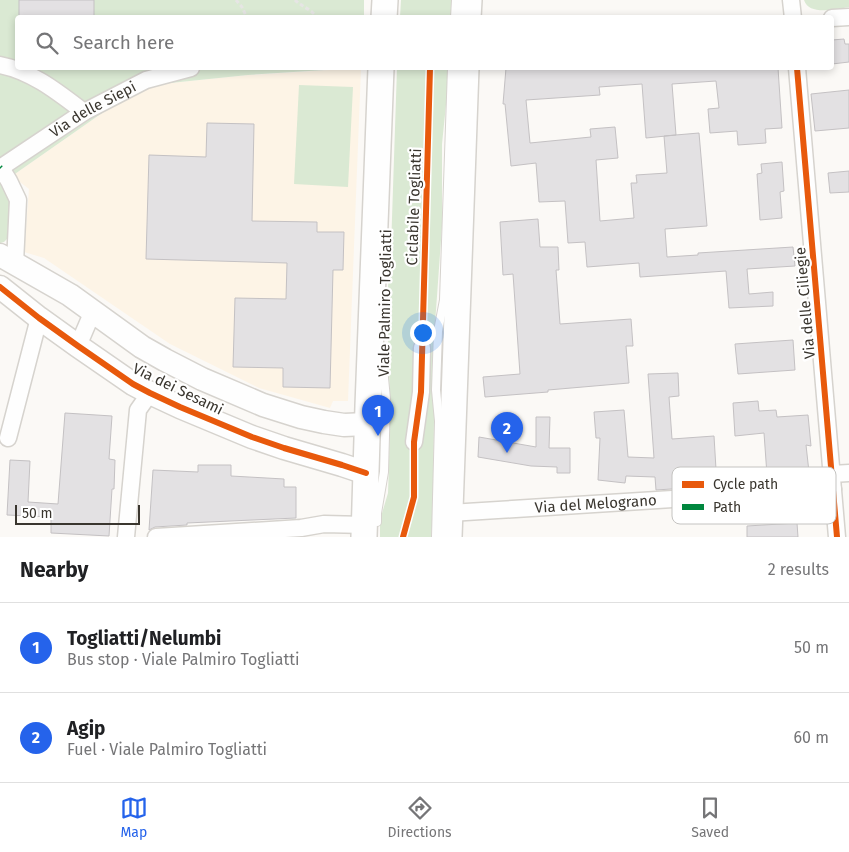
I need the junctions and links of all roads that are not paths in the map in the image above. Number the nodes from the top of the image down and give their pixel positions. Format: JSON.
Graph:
{"nodes":[{"id":1,"x":385,"y":0,"type":"edge"},
{"id":2,"x":456,"y":0,"type":"edge"},
{"id":3,"x":469,"y":0,"type":"edge"},
{"id":4,"x":791,"y":0,"type":"edge"},
{"id":5,"x":384,"y":15,"type":"edge"},
{"id":6,"x":455,"y":15,"type":"edge"},
{"id":7,"x":468,"y":15,"type":"edge"},
{"id":8,"x":793,"y":15,"type":"edge"},
{"id":9,"x":849,"y":17,"type":"edge"},
{"id":10,"x":834,"y":18,"type":"edge"},
{"id":11,"x":0,"y":65,"type":"edge"},
{"id":12,"x":184,"y":70,"type":"edge"},
{"id":13,"x":381,"y":70,"type":"edge"},
{"id":14,"x":452,"y":70,"type":"edge"},
{"id":15,"x":466,"y":70,"type":"edge"},
{"id":16,"x":797,"y":70,"type":"edge"},
{"id":17,"x":84,"y":112,"type":"junction"},
{"id":18,"x":1,"y":168,"type":"edge"},
{"id":19,"x":7,"y":259,"type":"edge"},
{"id":20,"x":0,"y":288,"type":"edge"},
{"id":21,"x":93,"y":311,"type":"junction"},
{"id":22,"x":39,"y":318,"type":"junction"},
{"id":23,"x":78,"y":346,"type":"junction"},
{"id":24,"x":382,"y":348,"type":"dead end"},
{"id":25,"x":422,"y":348,"type":"dead end"},
{"id":26,"x":150,"y":393,"type":"junction"},
{"id":27,"x":367,"y":424,"type":"junction"},
{"id":28,"x":8,"y":438,"type":"dead end"},
{"id":29,"x":414,"y":442,"type":"dead end"},
{"id":30,"x":831,"y":467,"type":"edge"},
{"id":31,"x":366,"y":473,"type":"junction"},
{"id":32,"x":849,"y":473,"type":"edge"},
{"id":33,"x":836,"y":480,"type":"edge"},
{"id":34,"x":672,"y":500,"type":"edge"},
{"id":35,"x":836,"y":524,"type":"edge"},
{"id":36,"x":449,"y":525,"type":"edge"},
{"id":37,"x":368,"y":530,"type":"edge"},
{"id":38,"x":126,"y":537,"type":"edge"},
{"id":39,"x":156,"y":537,"type":"edge"},
{"id":40,"x":436,"y":537,"type":"edge"},
{"id":41,"x":837,"y":537,"type":"edge"}],
"edges":[{"from":1,"to":5,"type":"main road"},
{"from":2,"to":6,"type":"lane"},
{"from":3,"to":7,"type":"main road"},
{"from":4,"to":8,"type":"street"},
{"from":9,"to":10,"type":"street"},
{"from":11,"to":17,"type":"street"},
{"from":12,"to":17,"type":"street","name":"Via delle Siepi"},
{"from":13,"to":27,"type":"main road","name":"Viale Palmiro Togliatti"},
{"from":14,"to":40,"type":"lane"},
{"from":15,"to":36,"type":"main road"},
{"from":16,"to":30,"type":"street","name":"Via delle Ciliegie"},
{"from":17,"to":18,"type":"street","name":"Via delle Siepi"},
{"from":18,"to":19,"type":"street"},
{"from":19,"to":21,"type":"street","name":"Via dei Sesami"},
{"from":20,"to":22,"type":"street","name":"Via dei Sesami"},
{"from":21,"to":23,"type":"street"},
{"from":21,"to":27,"type":"street","name":"Via dei Sesami"},
{"from":22,"to":23,"type":"street","name":"Via dei Sesami"},
{"from":22,"to":28,"type":"street"},
{"from":23,"to":26,"type":"street","name":"Via dei Sesami"},
{"from":24,"to":37,"type":"lane","name":"Viale Palmiro Togliatti"},
{"from":25,"to":29,"type":"street"},
{"from":26,"to":31,"type":"street","name":"Via dei Sesami"},
{"from":26,"to":38,"type":"street"},
{"from":27,"to":31,"type":"main road","name":"Viale Palmiro Togliatti"},
{"from":31,"to":37,"type":"main road","name":"Viale Palmiro Togliatti"},
{"from":32,"to":33,"type":"street","name":"Via del Melograno"},
{"from":34,"to":36,"type":"street","name":"Via del Melograno"},
{"from":35,"to":41,"type":"street","name":"Via delle Ciliegie"},
{"from":37,"to":39,"type":"street"}]}
